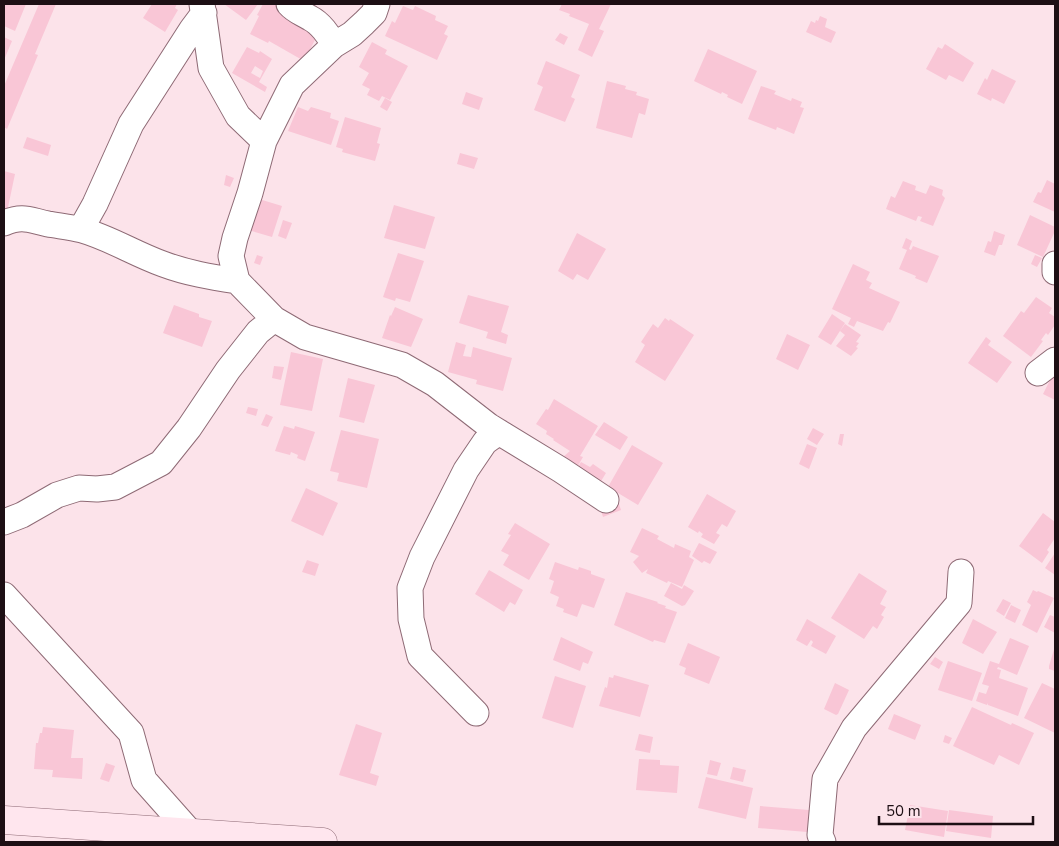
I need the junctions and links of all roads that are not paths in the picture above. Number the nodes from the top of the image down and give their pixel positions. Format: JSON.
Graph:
{"nodes":[{"id":1,"x":289,"y":4,"type":"edge"},
{"id":2,"x":377,"y":4,"type":"edge"},
{"id":3,"x":203,"y":9,"type":"edge"},
{"id":4,"x":334,"y":45,"type":"junction"},
{"id":5,"x":264,"y":141,"type":"junction"},
{"id":6,"x":4,"y":223,"type":"edge"},
{"id":7,"x":81,"y":229,"type":"junction"},
{"id":8,"x":1055,"y":264,"type":"edge"},
{"id":9,"x":1055,"y":272,"type":"edge"},
{"id":10,"x":237,"y":281,"type":"junction"},
{"id":11,"x":274,"y":319,"type":"junction"},
{"id":12,"x":499,"y":432,"type":"junction"},
{"id":13,"x":606,"y":500,"type":"dead end"},
{"id":14,"x":4,"y":522,"type":"edge"},
{"id":15,"x":961,"y":572,"type":"dead end"},
{"id":16,"x":4,"y":594,"type":"edge"},
{"id":17,"x":476,"y":713,"type":"dead end"},
{"id":18,"x":4,"y":820,"type":"edge"},
{"id":19,"x":191,"y":833,"type":"junction"},
{"id":20,"x":323,"y":842,"type":"edge"},
{"id":21,"x":823,"y":842,"type":"edge"}],
"edges":[{"from":1,"to":4,"type":"street"},
{"from":2,"to":4,"type":"street"},
{"from":3,"to":5,"type":"street"},
{"from":3,"to":7,"type":"street"},
{"from":4,"to":5,"type":"street"},
{"from":5,"to":10,"type":"street"},
{"from":6,"to":7,"type":"street"},
{"from":7,"to":10,"type":"street"},
{"from":8,"to":9,"type":"street"},
{"from":10,"to":11,"type":"street"},
{"from":11,"to":12,"type":"street"},
{"from":11,"to":14,"type":"street"},
{"from":12,"to":13,"type":"street"},
{"from":12,"to":17,"type":"street"},
{"from":15,"to":21,"type":"street"},
{"from":16,"to":19,"type":"street"},
{"from":18,"to":19,"type":"main road"},
{"from":19,"to":20,"type":"main road"}]}
